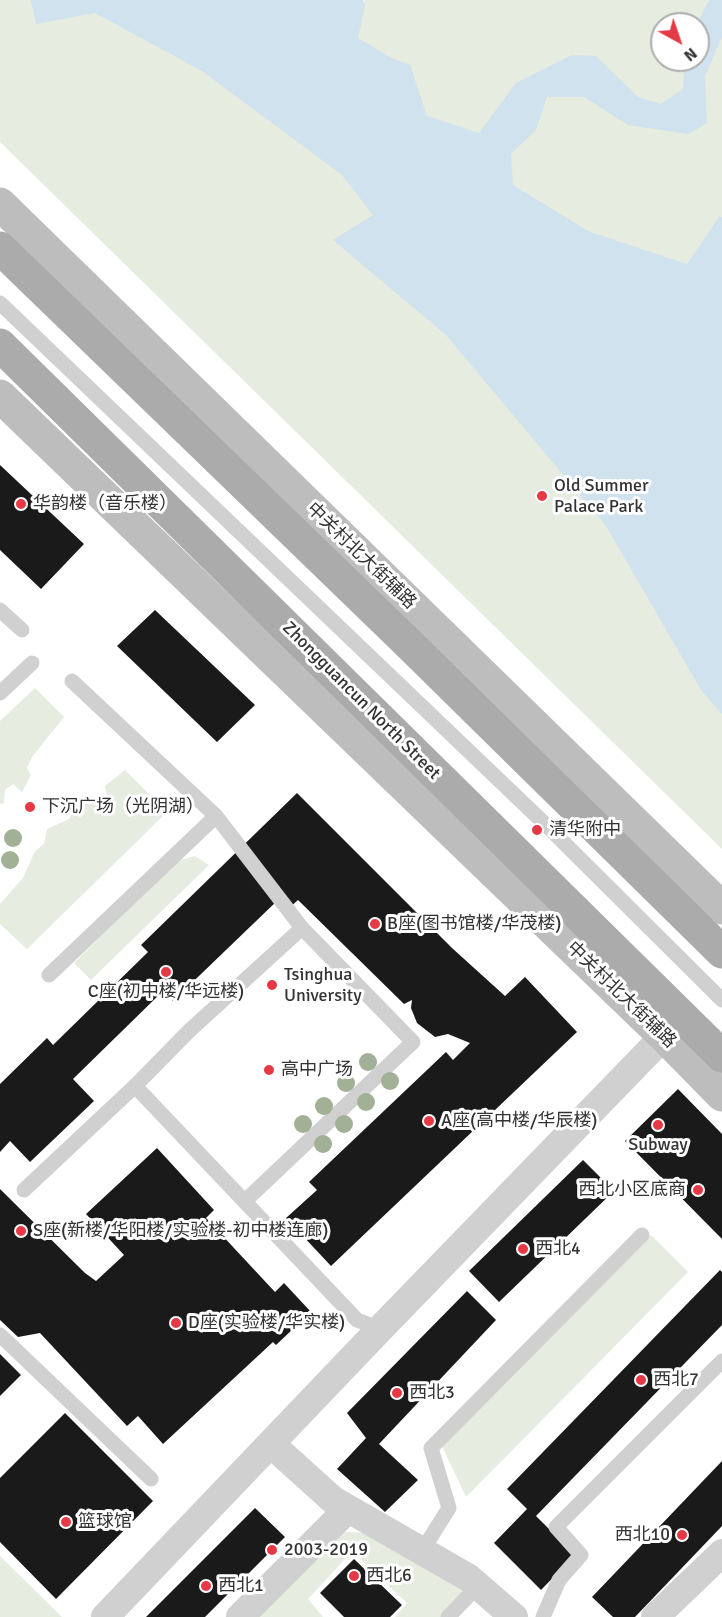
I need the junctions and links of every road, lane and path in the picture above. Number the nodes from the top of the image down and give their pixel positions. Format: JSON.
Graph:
{"nodes":[{"id":1,"x":0,"y":204,"type":"edge"},
{"id":2,"x":0,"y":248,"type":"edge"},
{"id":3,"x":0,"y":303,"type":"edge"},
{"id":4,"x":0,"y":345,"type":"edge"},
{"id":5,"x":0,"y":396,"type":"edge"},
{"id":6,"x":0,"y":610,"type":"edge"},
{"id":7,"x":22,"y":630,"type":"dead end"},
{"id":8,"x":32,"y":663,"type":"dead end"},
{"id":9,"x":72,"y":681,"type":"dead end"},
{"id":10,"x":0,"y":693,"type":"edge"},
{"id":11,"x":216,"y":816,"type":"junction"},
{"id":12,"x":722,"y":908,"type":"edge"},
{"id":13,"x":302,"y":928,"type":"junction"},
{"id":14,"x":722,"y":952,"type":"edge"},
{"id":15,"x":49,"y":975,"type":"dead end"},
{"id":16,"x":722,"y":1000,"type":"edge"},
{"id":17,"x":669,"y":1004,"type":"junction"},
{"id":18,"x":664,"y":1036,"type":"junction"},
{"id":19,"x":722,"y":1056,"type":"edge"},
{"id":20,"x":135,"y":1086,"type":"junction"},
{"id":21,"x":722,"y":1095,"type":"edge"},
{"id":22,"x":24,"y":1190,"type":"dead end"},
{"id":23,"x":245,"y":1201,"type":"junction"},
{"id":24,"x":642,"y":1235,"type":"dead end"},
{"id":25,"x":380,"y":1329,"type":"junction"},
{"id":26,"x":0,"y":1335,"type":"edge"},
{"id":27,"x":722,"y":1361,"type":"edge"},
{"id":28,"x":271,"y":1444,"type":"junction"},
{"id":29,"x":152,"y":1479,"type":"dead end"},
{"id":30,"x":348,"y":1509,"type":"junction"},
{"id":31,"x":422,"y":1551,"type":"junction"},
{"id":32,"x":722,"y":1553,"type":"edge"},
{"id":33,"x":478,"y":1586,"type":"junction"},
{"id":34,"x":105,"y":1617,"type":"edge"},
{"id":35,"x":240,"y":1617,"type":"edge"},
{"id":36,"x":448,"y":1617,"type":"edge"},
{"id":37,"x":514,"y":1617,"type":"edge"},
{"id":38,"x":543,"y":1617,"type":"edge"},
{"id":39,"x":655,"y":1617,"type":"edge"}],
"edges":[{"from":1,"to":12,"type":"street","name":"中关村北大街辅路"},
{"from":2,"to":14,"type":"main road"},
{"from":3,"to":16,"type":"lane","name":"Zhongguancun North Street"},
{"from":4,"to":17,"type":"main road","name":"Zhongguancun North Street"},
{"from":5,"to":18,"type":"street","name":"中关村北大街辅路"},
{"from":6,"to":7,"type":"lane"},
{"from":8,"to":10,"type":"lane"},
{"from":9,"to":11,"type":"lane"},
{"from":11,"to":13,"type":"lane"},
{"from":11,"to":15,"type":"lane"},
{"from":13,"to":20,"type":"lane"},
{"from":13,"to":23,"type":"lane"},
{"from":17,"to":18,"type":"street"},
{"from":17,"to":19,"type":"main road","name":"Zhongguancun North Street"},
{"from":18,"to":21,"type":"street","name":"中关村北大街辅路"},
{"from":18,"to":25,"type":"street"},
{"from":20,"to":22,"type":"lane"},
{"from":20,"to":23,"type":"lane"},
{"from":23,"to":25,"type":"lane"},
{"from":24,"to":31,"type":"lane"},
{"from":25,"to":28,"type":"street"},
{"from":26,"to":29,"type":"lane"},
{"from":27,"to":38,"type":"lane"},
{"from":28,"to":30,"type":"street"},
{"from":28,"to":34,"type":"street"},
{"from":30,"to":31,"type":"street"},
{"from":30,"to":35,"type":"street"},
{"from":31,"to":33,"type":"street"},
{"from":32,"to":39,"type":"street"},
{"from":33,"to":36,"type":"lane"},
{"from":33,"to":37,"type":"street"}]}
